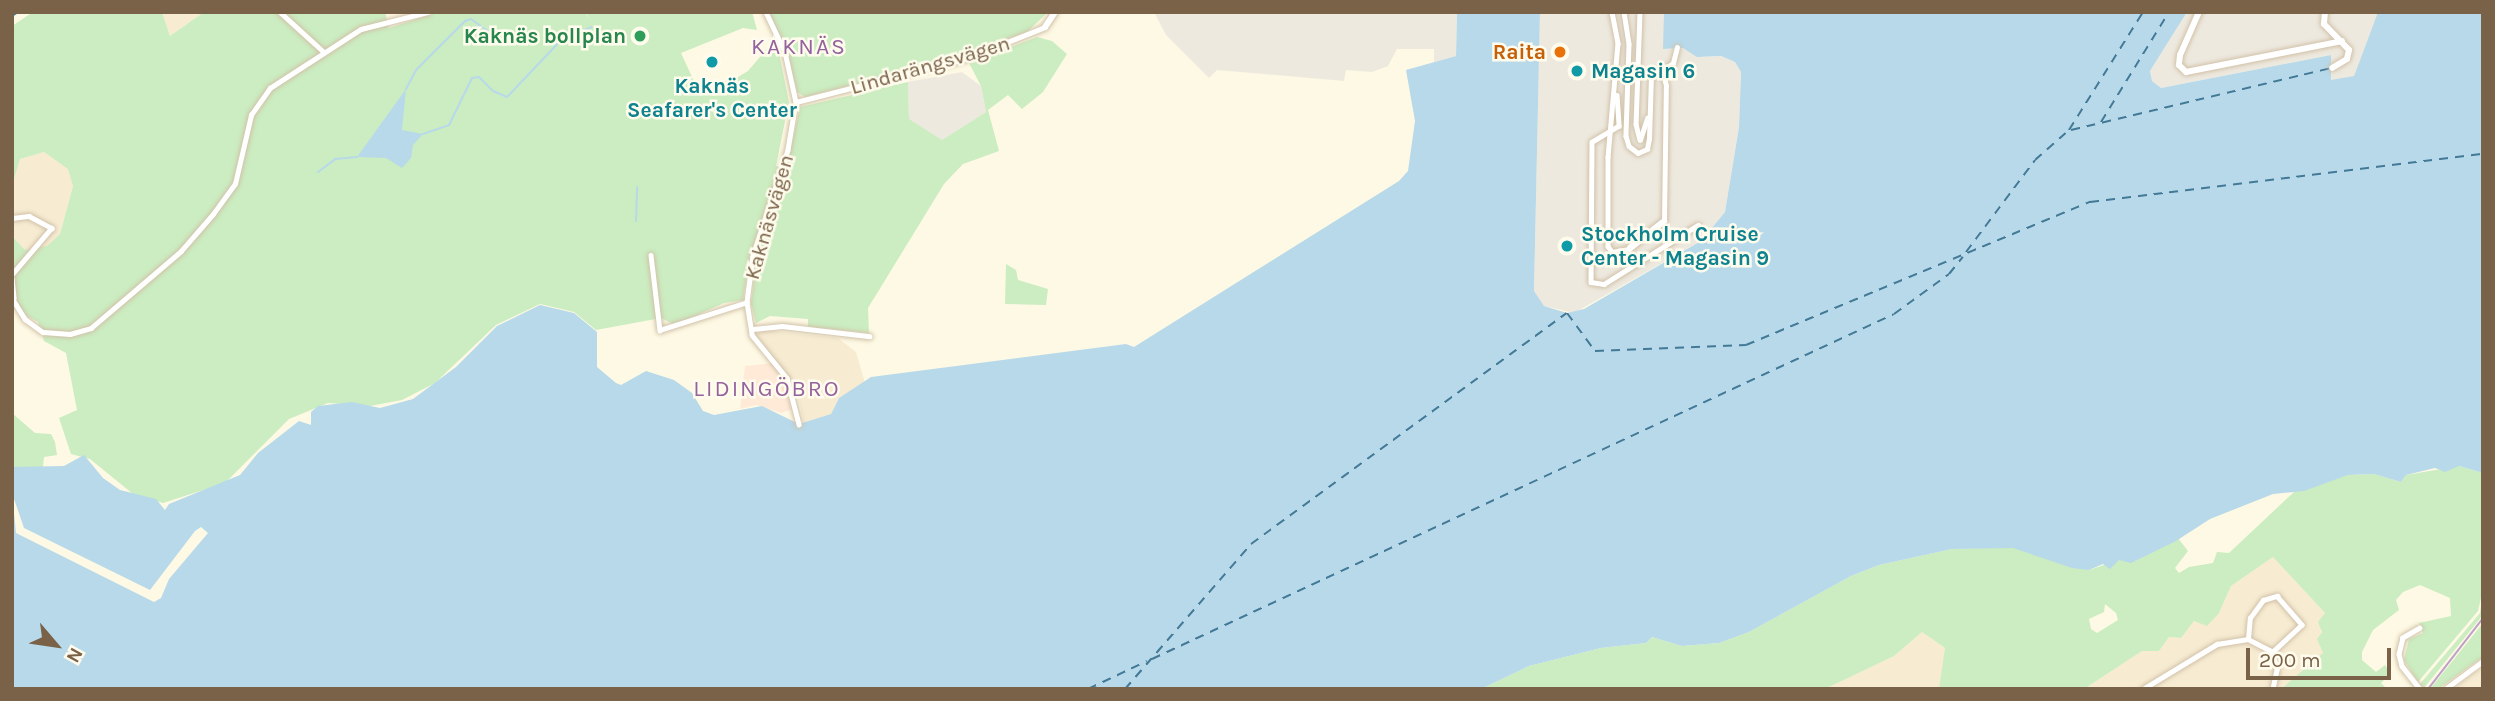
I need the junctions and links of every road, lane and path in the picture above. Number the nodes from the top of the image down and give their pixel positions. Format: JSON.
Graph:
{"nodes":[{"id":1,"x":280,"y":12,"type":"edge"},
{"id":2,"x":428,"y":12,"type":"edge"},
{"id":3,"x":766,"y":12,"type":"edge"},
{"id":4,"x":1055,"y":12,"type":"edge"},
{"id":5,"x":1612,"y":12,"type":"edge"},
{"id":6,"x":1624,"y":12,"type":"edge"},
{"id":7,"x":1640,"y":12,"type":"edge"},
{"id":8,"x":2199,"y":12,"type":"edge"},
{"id":9,"x":2325,"y":12,"type":"edge"},
{"id":10,"x":1045,"y":27,"type":"joint"},
{"id":11,"x":2342,"y":41,"type":"junction"},
{"id":12,"x":1677,"y":47,"type":"dead end"},
{"id":13,"x":324,"y":52,"type":"junction"},
{"id":14,"x":1662,"y":68,"type":"junction"},
{"id":15,"x":2332,"y":68,"type":"dead end"},
{"id":16,"x":1617,"y":94,"type":"junction"},
{"id":17,"x":796,"y":102,"type":"junction"},
{"id":18,"x":1649,"y":110,"type":"junction"},
{"id":19,"x":1612,"y":129,"type":"junction"},
{"id":20,"x":12,"y":218,"type":"edge"},
{"id":21,"x":1698,"y":225,"type":"dead end"},
{"id":22,"x":651,"y":256,"type":"dead end"},
{"id":23,"x":12,"y":277,"type":"edge"},
{"id":24,"x":13,"y":298,"type":"edge"},
{"id":25,"x":747,"y":302,"type":"junction"},
{"id":26,"x":752,"y":329,"type":"junction"},
{"id":27,"x":869,"y":336,"type":"dead end"},
{"id":28,"x":799,"y":424,"type":"dead end"},
{"id":29,"x":2420,"y":628,"type":"dead end"},
{"id":30,"x":2248,"y":639,"type":"junction"},
{"id":31,"x":2273,"y":652,"type":"junction"},
{"id":32,"x":2483,"y":661,"type":"edge"},
{"id":33,"x":2420,"y":688,"type":"edge"},
{"id":34,"x":2143,"y":689,"type":"edge"},
{"id":35,"x":2273,"y":689,"type":"edge"},
{"id":36,"x":2445,"y":689,"type":"edge"}],
"edges":[{"from":1,"to":13,"type":"street"},
{"from":2,"to":13,"type":"street"},
{"from":3,"to":17,"type":"street","name":"Kaknäsvägen"},
{"from":4,"to":10,"type":"main road","name":"Lindarängsvägen"},
{"from":5,"to":16,"type":"street"},
{"from":6,"to":18,"type":"street"},
{"from":7,"to":18,"type":"street"},
{"from":8,"to":11,"type":"main road"},
{"from":9,"to":11,"type":"main road"},
{"from":10,"to":17,"type":"street","name":"Lindarängsvägen"},
{"from":11,"to":15,"type":"main road"},
{"from":12,"to":14,"type":"street"},
{"from":13,"to":24,"type":"street"},
{"from":14,"to":18,"type":"street"},
{"from":14,"to":19,"type":"street"},
{"from":16,"to":19,"type":"street"},
{"from":16,"to":19,"type":"street"},
{"from":17,"to":25,"type":"street","name":"Kaknäsvägen"},
{"from":19,"to":21,"type":"street"},
{"from":20,"to":23,"type":"street"},
{"from":22,"to":25,"type":"street","name":"Kaknäsvägen"},
{"from":23,"to":24,"type":"street"},
{"from":25,"to":26,"type":"street","name":"Kaknäsvägen"},
{"from":26,"to":27,"type":"street"},
{"from":26,"to":28,"type":"street","name":"Kaknäsvägen"},
{"from":29,"to":33,"type":"street"},
{"from":30,"to":31,"type":"street"},
{"from":30,"to":31,"type":"street"},
{"from":30,"to":34,"type":"street"},
{"from":31,"to":35,"type":"street"},
{"from":32,"to":36,"type":"street"}]}
